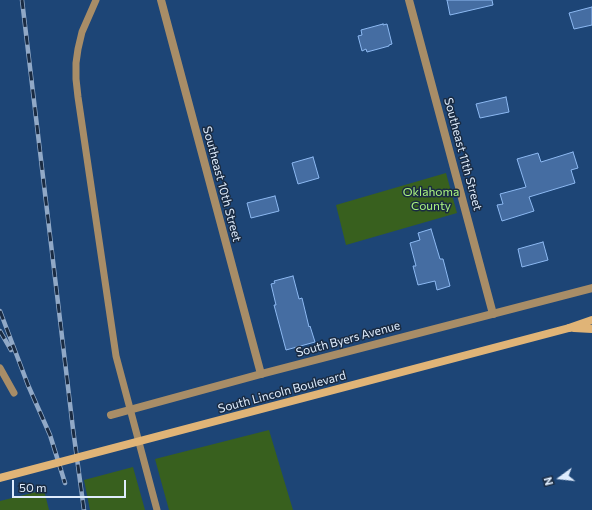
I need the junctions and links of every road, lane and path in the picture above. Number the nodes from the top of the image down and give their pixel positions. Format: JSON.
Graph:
{"nodes":[{"id":1,"x":96,"y":0,"type":"edge"},
{"id":2,"x":161,"y":0,"type":"edge"},
{"id":3,"x":409,"y":0,"type":"edge"},
{"id":4,"x":592,"y":288,"type":"edge"},
{"id":5,"x":494,"y":314,"type":"junction"},
{"id":6,"x":592,"y":320,"type":"edge"},
{"id":7,"x":569,"y":328,"type":"junction"},
{"id":8,"x":592,"y":329,"type":"edge"},
{"id":9,"x":0,"y":368,"type":"edge"},
{"id":10,"x":261,"y":374,"type":"junction"},
{"id":11,"x":14,"y":393,"type":"dead end"},
{"id":12,"x":130,"y":410,"type":"junction"},
{"id":13,"x":111,"y":415,"type":"dead end"},
{"id":14,"x":0,"y":478,"type":"edge"},
{"id":15,"x":158,"y":510,"type":"edge"}],
"edges":[{"from":1,"to":12,"type":"lane"},
{"from":2,"to":10,"type":"street","name":"Southeast 10th Street"},
{"from":3,"to":5,"type":"street","name":"Southeast 11th Street"},
{"from":4,"to":5,"type":"street","name":"South Byers Avenue"},
{"from":5,"to":10,"type":"street","name":"South Byers Avenue"},
{"from":6,"to":7,"type":"main road"},
{"from":7,"to":8,"type":"main road"},
{"from":7,"to":14,"type":"main road","name":"South Lincoln Boulevard","bridge":true},
{"from":9,"to":11,"type":"lane"},
{"from":10,"to":12,"type":"street","name":"South Byers Avenue"},
{"from":12,"to":13,"type":"street","name":"South Byers Avenue"},
{"from":12,"to":15,"type":"lane"}]}
